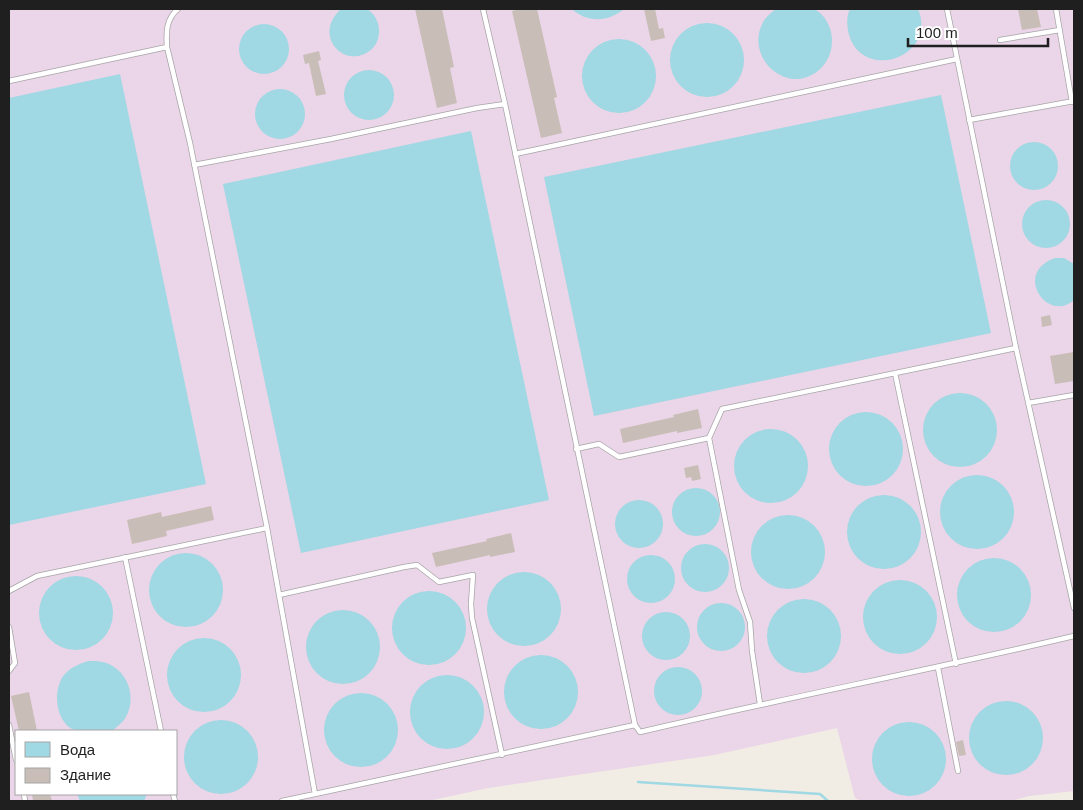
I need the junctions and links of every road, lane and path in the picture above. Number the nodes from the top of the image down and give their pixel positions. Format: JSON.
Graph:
{"nodes":[{"id":1,"x":178,"y":9,"type":"edge"},
{"id":2,"x":483,"y":9,"type":"edge"},
{"id":3,"x":947,"y":9,"type":"edge"},
{"id":4,"x":1056,"y":9,"type":"edge"},
{"id":5,"x":1060,"y":30,"type":"junction"},
{"id":6,"x":1000,"y":40,"type":"dead end"},
{"id":7,"x":167,"y":47,"type":"junction"},
{"id":8,"x":957,"y":59,"type":"junction"},
{"id":9,"x":9,"y":81,"type":"edge"},
{"id":10,"x":1073,"y":101,"type":"edge"},
{"id":11,"x":505,"y":104,"type":"junction"},
{"id":12,"x":969,"y":120,"type":"junction"},
{"id":13,"x":515,"y":154,"type":"junction"},
{"id":14,"x":194,"y":166,"type":"junction"},
{"id":15,"x":1016,"y":348,"type":"junction"},
{"id":16,"x":895,"y":373,"type":"junction"},
{"id":17,"x":1074,"y":395,"type":"edge"},
{"id":18,"x":1028,"y":404,"type":"junction"},
{"id":19,"x":708,"y":438,"type":"junction"},
{"id":20,"x":576,"y":448,"type":"junction"},
{"id":21,"x":266,"y":528,"type":"junction"},
{"id":22,"x":125,"y":557,"type":"junction"},
{"id":23,"x":9,"y":592,"type":"edge"},
{"id":24,"x":279,"y":595,"type":"junction"},
{"id":25,"x":1074,"y":608,"type":"edge"},
{"id":26,"x":9,"y":627,"type":"edge"},
{"id":27,"x":1074,"y":636,"type":"edge"},
{"id":28,"x":956,"y":664,"type":"junction"},
{"id":29,"x":938,"y":668,"type":"junction"},
{"id":30,"x":9,"y":671,"type":"edge"},
{"id":31,"x":760,"y":704,"type":"junction"},
{"id":32,"x":9,"y":725,"type":"edge"},
{"id":33,"x":635,"y":725,"type":"junction"},
{"id":34,"x":161,"y":730,"type":"edge"},
{"id":35,"x":502,"y":754,"type":"junction"},
{"id":36,"x":15,"y":755,"type":"edge"},
{"id":37,"x":958,"y":771,"type":"dead end"},
{"id":38,"x":315,"y":794,"type":"junction"},
{"id":39,"x":282,"y":801,"type":"edge"}],
"edges":[{"from":1,"to":7,"type":"lane"},
{"from":2,"to":11,"type":"lane"},
{"from":3,"to":8,"type":"lane"},
{"from":4,"to":5,"type":"lane"},
{"from":5,"to":6,"type":"lane"},
{"from":5,"to":10,"type":"lane"},
{"from":7,"to":9,"type":"lane"},
{"from":7,"to":14,"type":"lane"},
{"from":8,"to":12,"type":"lane"},
{"from":8,"to":13,"type":"lane"},
{"from":10,"to":12,"type":"lane"},
{"from":11,"to":13,"type":"lane"},
{"from":11,"to":14,"type":"lane"},
{"from":12,"to":15,"type":"lane"},
{"from":13,"to":20,"type":"lane"},
{"from":14,"to":21,"type":"lane"},
{"from":15,"to":16,"type":"lane"},
{"from":15,"to":18,"type":"lane"},
{"from":16,"to":19,"type":"lane"},
{"from":16,"to":28,"type":"lane"},
{"from":17,"to":18,"type":"lane"},
{"from":18,"to":25,"type":"lane"},
{"from":19,"to":20,"type":"lane"},
{"from":19,"to":31,"type":"lane"},
{"from":20,"to":33,"type":"lane"},
{"from":21,"to":22,"type":"lane"},
{"from":21,"to":24,"type":"lane"},
{"from":22,"to":23,"type":"lane"},
{"from":22,"to":34,"type":"lane"},
{"from":24,"to":35,"type":"lane"},
{"from":24,"to":38,"type":"lane"},
{"from":26,"to":30,"type":"lane"},
{"from":27,"to":28,"type":"lane"},
{"from":28,"to":29,"type":"lane"},
{"from":29,"to":31,"type":"lane"},
{"from":29,"to":37,"type":"lane"},
{"from":31,"to":33,"type":"lane"},
{"from":32,"to":36,"type":"lane"},
{"from":33,"to":35,"type":"lane"},
{"from":35,"to":38,"type":"lane"},
{"from":38,"to":39,"type":"lane"}]}
